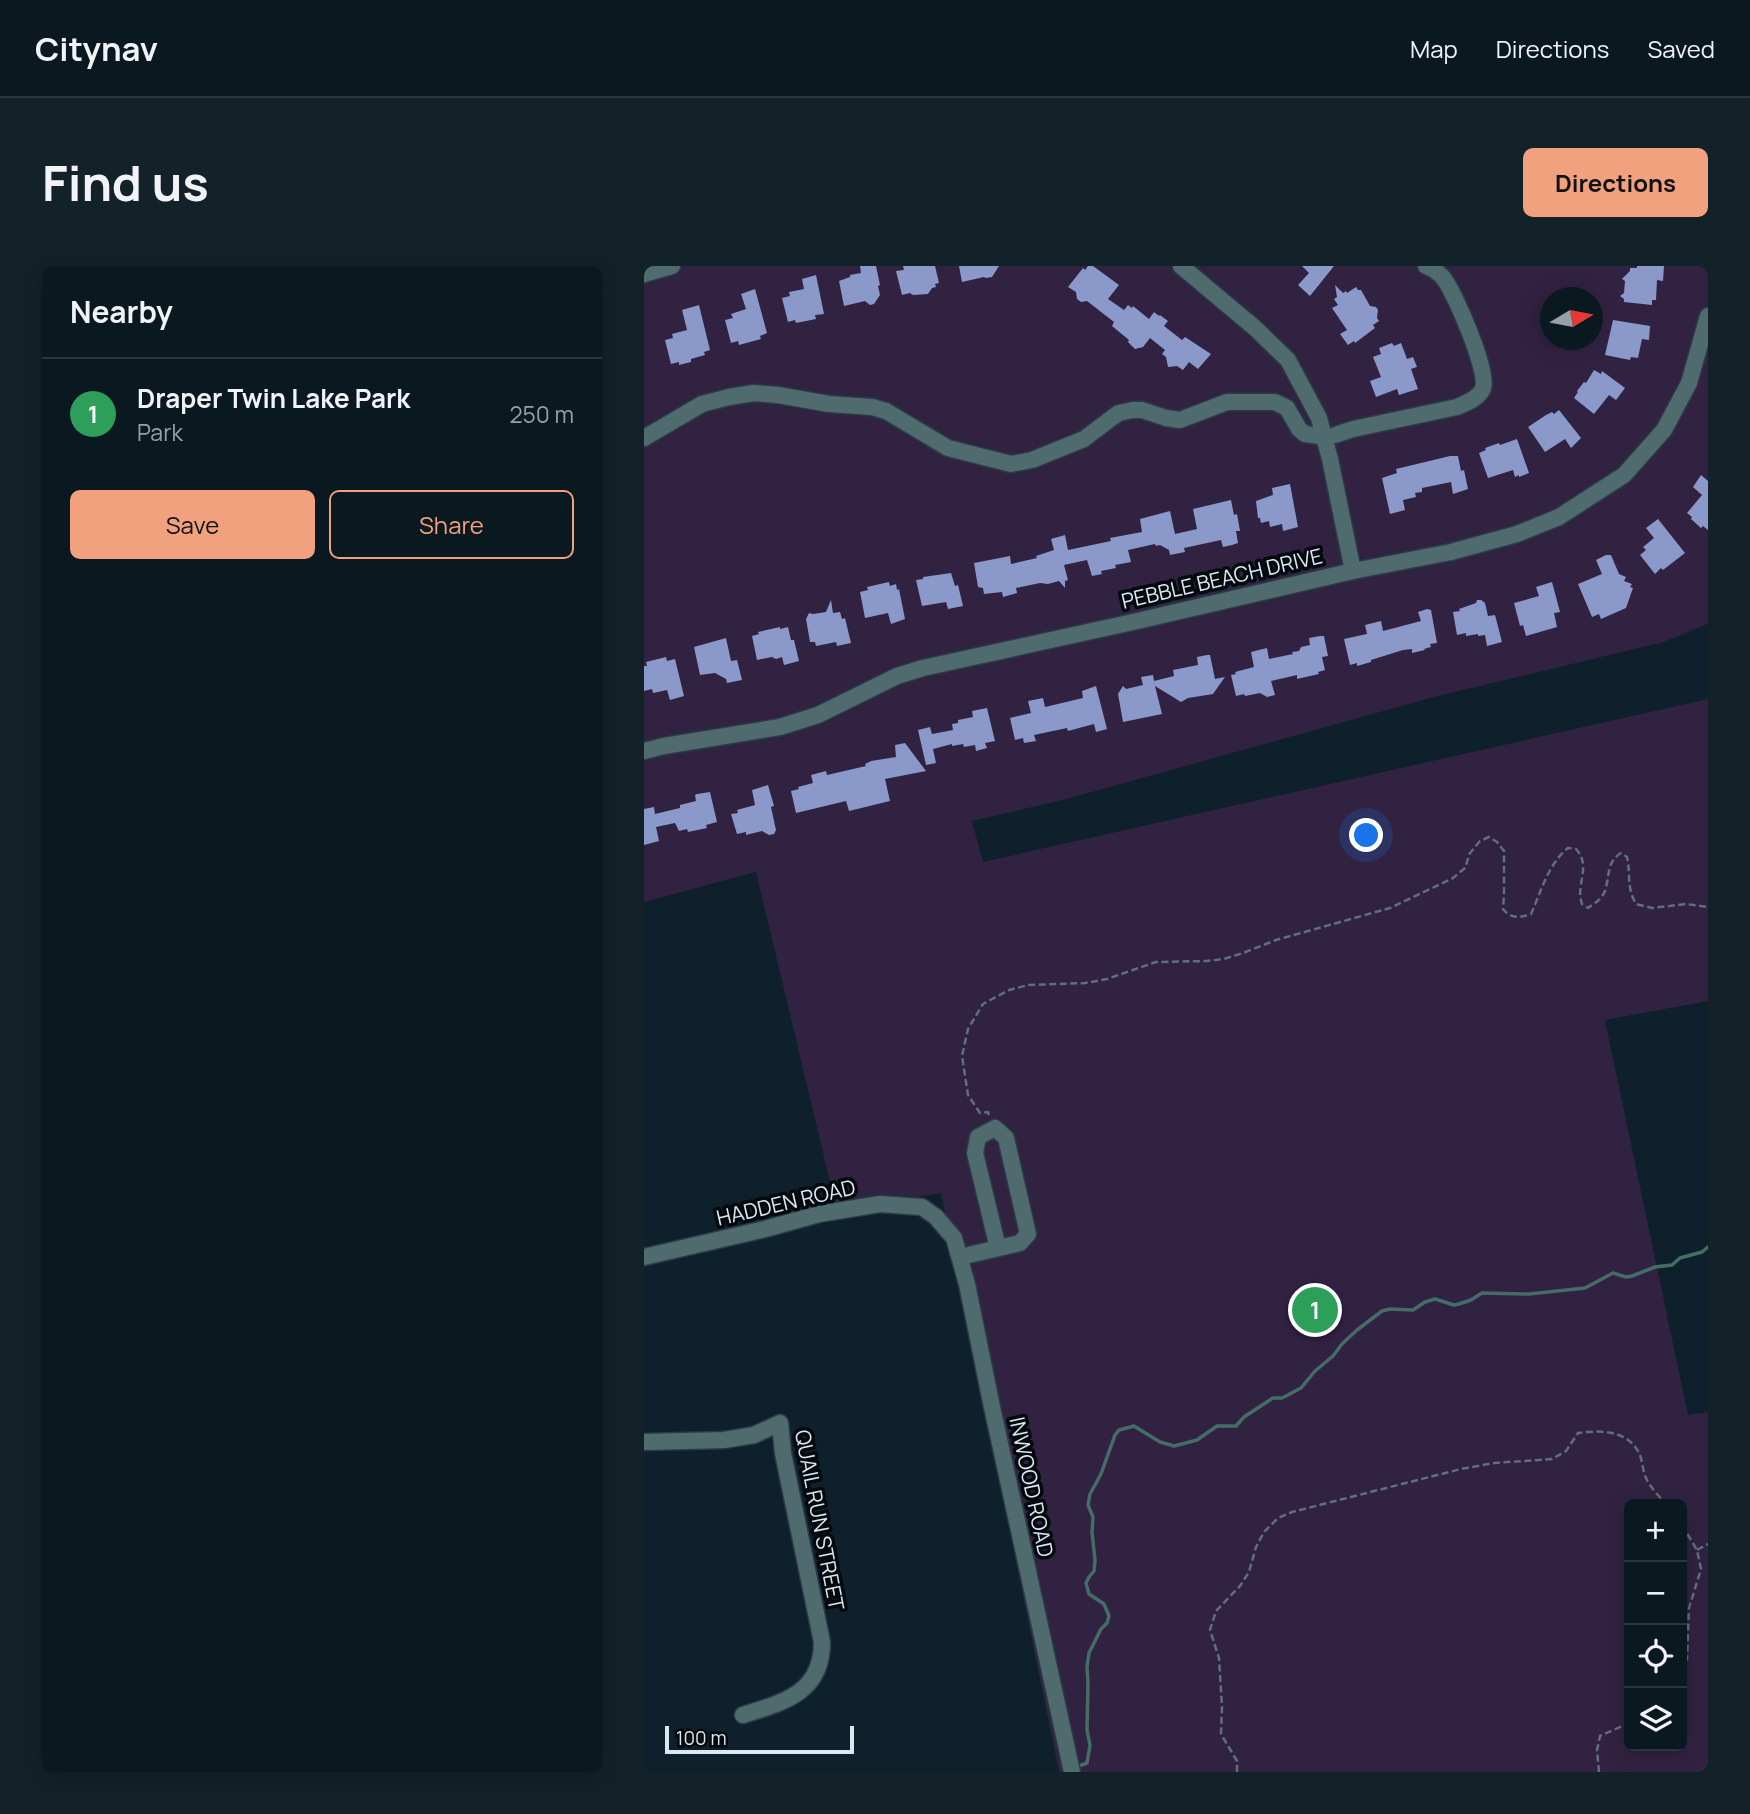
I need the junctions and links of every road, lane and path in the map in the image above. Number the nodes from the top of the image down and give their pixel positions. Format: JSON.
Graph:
{"nodes":[{"id":1,"x":672,"y":266,"type":"edge"},
{"id":2,"x":1181,"y":266,"type":"edge"},
{"id":3,"x":1426,"y":266,"type":"edge"},
{"id":4,"x":644,"y":274,"type":"edge"},
{"id":5,"x":1708,"y":316,"type":"edge"},
{"id":6,"x":644,"y":438,"type":"edge"},
{"id":7,"x":1353,"y":571,"type":"junction"},
{"id":8,"x":644,"y":751,"type":"edge"},
{"id":9,"x":1708,"y":907,"type":"edge"},
{"id":10,"x":989,"y":1115,"type":"dead end"},
{"id":11,"x":936,"y":1217,"type":"joint"},
{"id":12,"x":998,"y":1248,"type":"junction"},
{"id":13,"x":644,"y":1256,"type":"edge"},
{"id":14,"x":960,"y":1257,"type":"junction"},
{"id":15,"x":644,"y":1442,"type":"edge"},
{"id":16,"x":1662,"y":1499,"type":"edge"},
{"id":17,"x":1687,"y":1533,"type":"edge"},
{"id":18,"x":1708,"y":1544,"type":"edge"},
{"id":19,"x":1698,"y":1550,"type":"junction"},
{"id":20,"x":1687,"y":1659,"type":"edge"},
{"id":21,"x":743,"y":1715,"type":"dead end"},
{"id":22,"x":1624,"y":1725,"type":"edge"},
{"id":23,"x":1072,"y":1772,"type":"edge"},
{"id":24,"x":1237,"y":1772,"type":"edge"},
{"id":25,"x":1599,"y":1772,"type":"edge"}],
"edges":[{"from":1,"to":4,"type":"street"},
{"from":2,"to":7,"type":"street"},
{"from":3,"to":6,"type":"street"},
{"from":5,"to":7,"type":"street","name":"PEBBLE BEACH DRIVE"},
{"from":7,"to":8,"type":"street","name":"PEBBLE BEACH DRIVE"},
{"from":9,"to":10,"type":"path"},
{"from":11,"to":13,"type":"street","name":"HADDEN ROAD"},
{"from":11,"to":14,"type":"street","name":"INWOOD ROAD"},
{"from":12,"to":12,"type":"street"},
{"from":12,"to":14,"type":"street"},
{"from":14,"to":23,"type":"street","name":"INWOOD ROAD"},
{"from":15,"to":21,"type":"street","name":"QUAIL RUN STREET"},
{"from":16,"to":24,"type":"path"},
{"from":17,"to":19,"type":"path"},
{"from":18,"to":19,"type":"path"},
{"from":19,"to":20,"type":"path"},
{"from":22,"to":25,"type":"path"}]}
